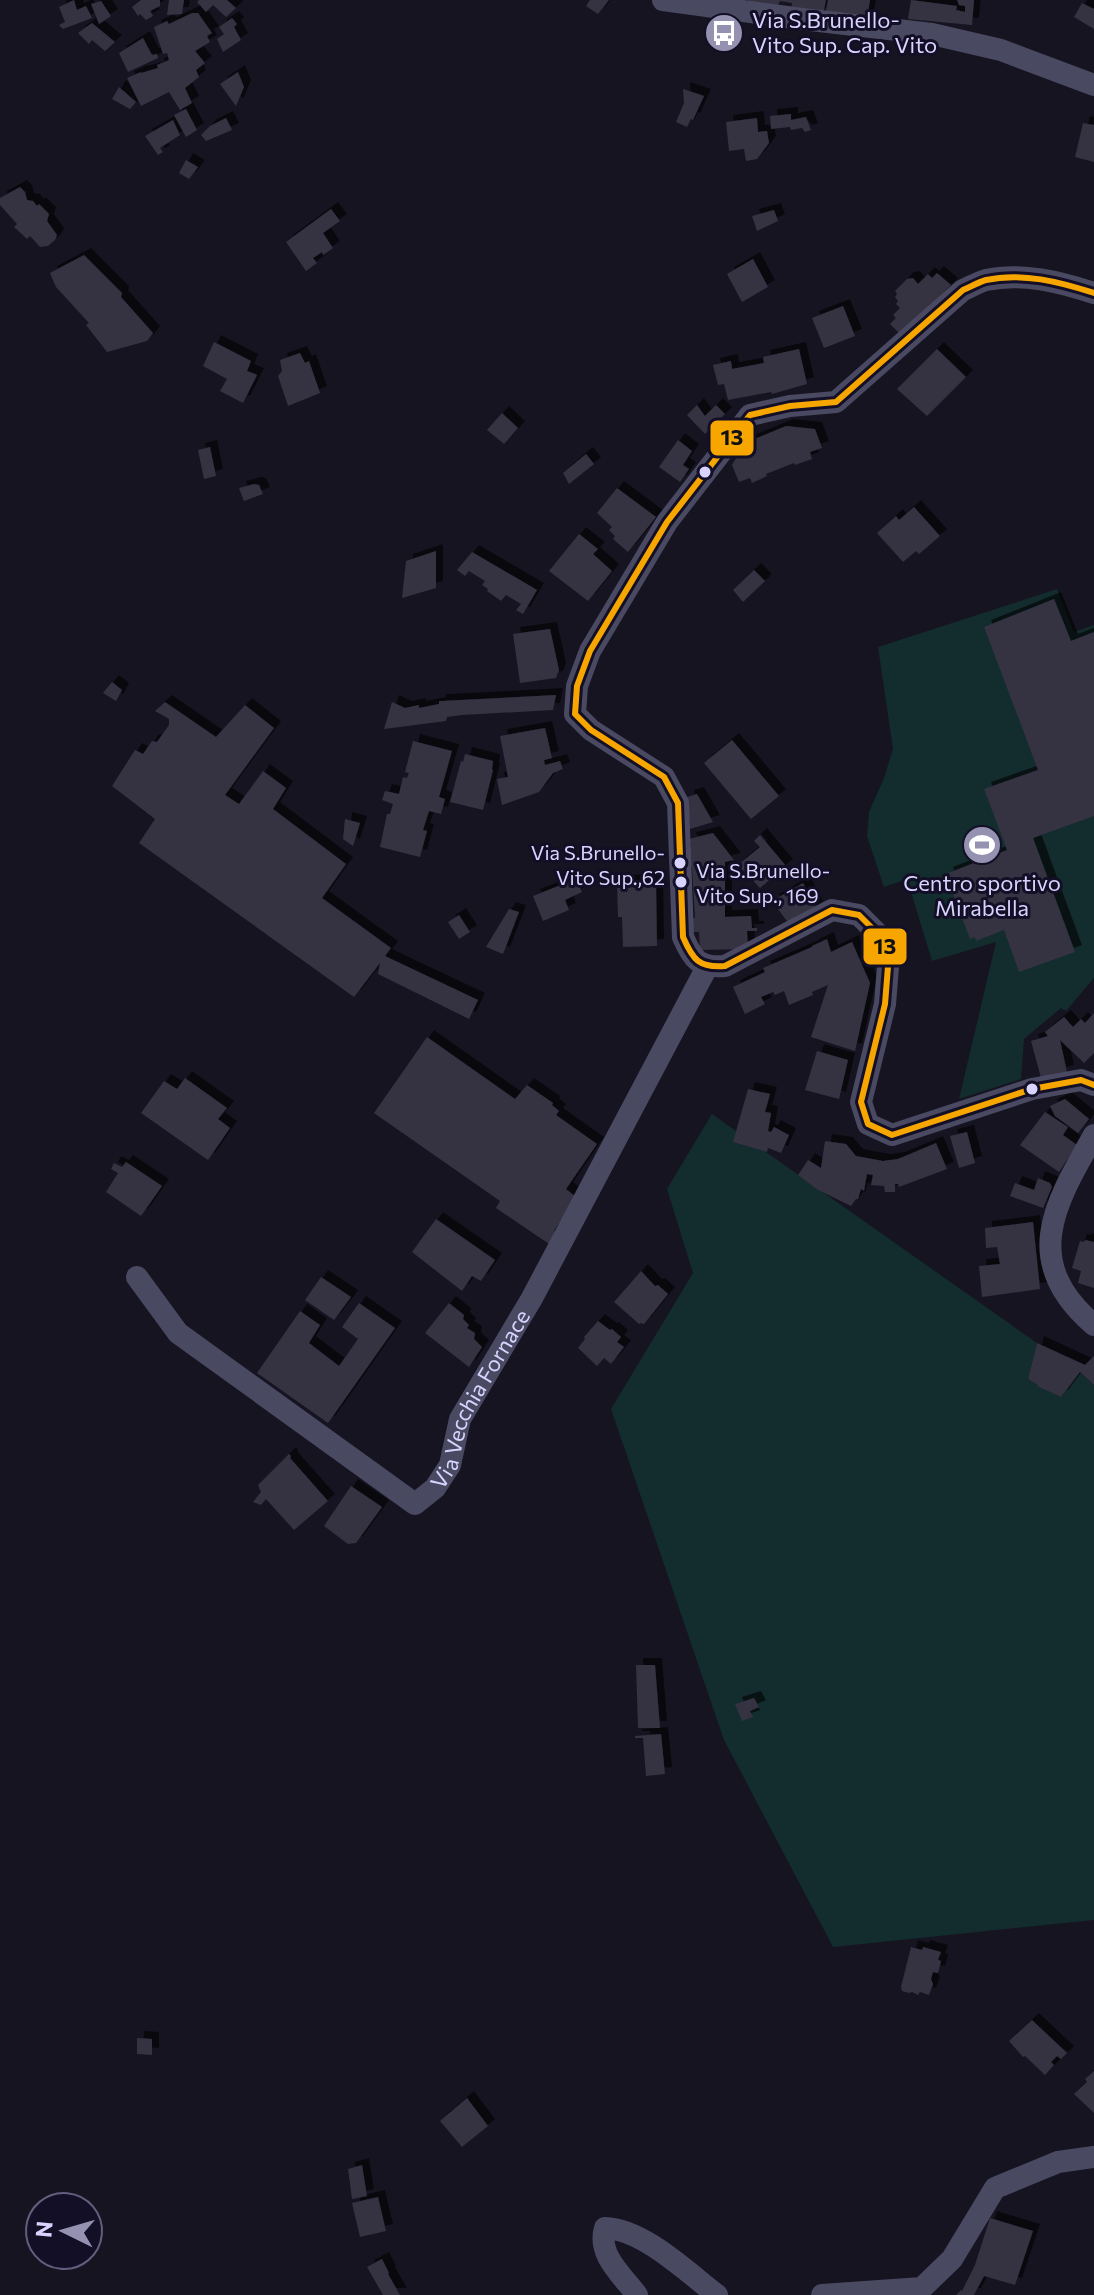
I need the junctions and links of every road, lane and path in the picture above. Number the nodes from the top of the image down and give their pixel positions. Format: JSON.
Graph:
{"nodes":[{"id":1,"x":663,"y":0,"type":"edge"},
{"id":2,"x":1094,"y":85,"type":"edge"},
{"id":3,"x":1094,"y":293,"type":"edge"},
{"id":4,"x":707,"y":967,"type":"junction"},
{"id":5,"x":1094,"y":1085,"type":"edge"},
{"id":6,"x":1094,"y":1135,"type":"edge"},
{"id":7,"x":137,"y":1277,"type":"dead end"},
{"id":8,"x":1094,"y":1325,"type":"edge"},
{"id":9,"x":1094,"y":2157,"type":"edge"},
{"id":10,"x":637,"y":2295,"type":"edge"},
{"id":11,"x":717,"y":2295,"type":"edge"},
{"id":12,"x":822,"y":2295,"type":"edge"}],
"edges":[{"from":1,"to":2,"type":"street"},
{"from":3,"to":4,"type":"street"},
{"from":4,"to":5,"type":"street"},
{"from":4,"to":7,"type":"street","name":"Via Vecchia Fornace"},
{"from":6,"to":8,"type":"street"},
{"from":9,"to":12,"type":"street"},
{"from":10,"to":11,"type":"street"}]}
